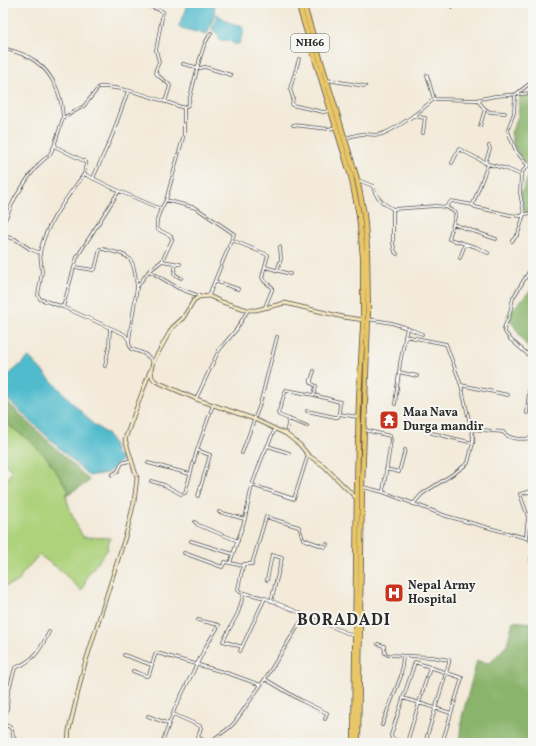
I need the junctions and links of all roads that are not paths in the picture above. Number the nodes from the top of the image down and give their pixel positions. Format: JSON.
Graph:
{"nodes":[{"id":1,"x":144,"y":3,"type":"edge"},
{"id":2,"x":298,"y":3,"type":"edge"},
{"id":3,"x":303,"y":3,"type":"edge"},
{"id":4,"x":452,"y":3,"type":"edge"},
{"id":5,"x":452,"y":7,"type":"dead end"},
{"id":6,"x":533,"y":7,"type":"edge"},
{"id":7,"x":533,"y":21,"type":"edge"},
{"id":8,"x":211,"y":32,"type":"dead end"},
{"id":9,"x":3,"y":48,"type":"edge"},
{"id":10,"x":299,"y":60,"type":"dead end"},
{"id":11,"x":183,"y":64,"type":"dead end"},
{"id":12,"x":197,"y":66,"type":"junction"},
{"id":13,"x":231,"y":75,"type":"dead end"},
{"id":14,"x":427,"y":75,"type":"dead end"},
{"id":15,"x":325,"y":81,"type":"junction"},
{"id":16,"x":533,"y":81,"type":"edge"},
{"id":17,"x":365,"y":86,"type":"dead end"},
{"id":18,"x":128,"y":91,"type":"junction"},
{"id":19,"x":533,"y":93,"type":"edge"},
{"id":20,"x":515,"y":95,"type":"junction"},
{"id":21,"x":434,"y":99,"type":"junction"},
{"id":22,"x":477,"y":100,"type":"junction"},
{"id":23,"x":165,"y":102,"type":"junction"},
{"id":24,"x":184,"y":108,"type":"junction"},
{"id":25,"x":485,"y":109,"type":"junction"},
{"id":26,"x":331,"y":110,"type":"junction"},
{"id":27,"x":505,"y":113,"type":"dead end"},
{"id":28,"x":412,"y":116,"type":"junction"},
{"id":29,"x":63,"y":118,"type":"junction"},
{"id":30,"x":293,"y":125,"type":"dead end"},
{"id":31,"x":480,"y":126,"type":"dead end"},
{"id":32,"x":336,"y":127,"type":"junction"},
{"id":33,"x":423,"y":133,"type":"dead end"},
{"id":34,"x":342,"y":138,"type":"junction"},
{"id":35,"x":55,"y":143,"type":"junction"},
{"id":36,"x":489,"y":146,"type":"dead end"},
{"id":37,"x":452,"y":163,"type":"dead end"},
{"id":38,"x":487,"y":163,"type":"junction"},
{"id":39,"x":84,"y":174,"type":"junction"},
{"id":40,"x":522,"y":175,"type":"junction"},
{"id":41,"x":93,"y":178,"type":"junction"},
{"id":42,"x":357,"y":179,"type":"junction"},
{"id":43,"x":119,"y":191,"type":"junction"},
{"id":44,"x":166,"y":200,"type":"junction"},
{"id":45,"x":472,"y":205,"type":"junction"},
{"id":46,"x":446,"y":207,"type":"junction"},
{"id":47,"x":161,"y":209,"type":"junction"},
{"id":48,"x":393,"y":209,"type":"junction"},
{"id":49,"x":533,"y":213,"type":"edge"},
{"id":50,"x":524,"y":214,"type":"junction"},
{"id":51,"x":3,"y":224,"type":"edge"},
{"id":52,"x":453,"y":224,"type":"junction"},
{"id":53,"x":3,"y":236,"type":"edge"},
{"id":54,"x":496,"y":239,"type":"dead end"},
{"id":55,"x":232,"y":240,"type":"junction"},
{"id":56,"x":512,"y":241,"type":"dead end"},
{"id":57,"x":465,"y":244,"type":"junction"},
{"id":58,"x":280,"y":248,"type":"dead end"},
{"id":59,"x":40,"y":252,"type":"junction"},
{"id":60,"x":488,"y":253,"type":"dead end"},
{"id":61,"x":397,"y":254,"type":"dead end"},
{"id":62,"x":460,"y":258,"type":"dead end"},
{"id":63,"x":162,"y":262,"type":"junction"},
{"id":64,"x":176,"y":264,"type":"junction"},
{"id":65,"x":180,"y":264,"type":"dead end"},
{"id":66,"x":75,"y":266,"type":"junction"},
{"id":67,"x":265,"y":267,"type":"junction"},
{"id":68,"x":533,"y":268,"type":"edge"},
{"id":69,"x":151,"y":269,"type":"junction"},
{"id":70,"x":277,"y":271,"type":"junction"},
{"id":71,"x":290,"y":274,"type":"dead end"},
{"id":72,"x":181,"y":278,"type":"dead end"},
{"id":73,"x":214,"y":281,"type":"junction"},
{"id":74,"x":137,"y":287,"type":"junction"},
{"id":75,"x":238,"y":290,"type":"dead end"},
{"id":76,"x":200,"y":296,"type":"junction"},
{"id":77,"x":208,"y":296,"type":"junction"},
{"id":78,"x":63,"y":306,"type":"junction"},
{"id":79,"x":264,"y":308,"type":"junction"},
{"id":80,"x":248,"y":310,"type":"junction"},
{"id":81,"x":365,"y":320,"type":"junction"},
{"id":82,"x":110,"y":328,"type":"junction"},
{"id":83,"x":407,"y":328,"type":"junction"},
{"id":84,"x":422,"y":334,"type":"dead end"},
{"id":85,"x":277,"y":336,"type":"dead end"},
{"id":86,"x":405,"y":336,"type":"junction"},
{"id":87,"x":129,"y":340,"type":"junction"},
{"id":88,"x":533,"y":359,"type":"edge"},
{"id":89,"x":153,"y":362,"type":"junction"},
{"id":90,"x":105,"y":366,"type":"dead end"},
{"id":91,"x":150,"y":370,"type":"junction"},
{"id":92,"x":314,"y":371,"type":"dead end"},
{"id":93,"x":399,"y":372,"type":"junction"},
{"id":94,"x":417,"y":376,"type":"dead end"},
{"id":95,"x":461,"y":385,"type":"junction"},
{"id":96,"x":533,"y":387,"type":"edge"},
{"id":97,"x":314,"y":395,"type":"junction"},
{"id":98,"x":508,"y":395,"type":"dead end"},
{"id":99,"x":196,"y":399,"type":"junction"},
{"id":100,"x":395,"y":404,"type":"dead end"},
{"id":101,"x":212,"y":405,"type":"junction"},
{"id":102,"x":307,"y":411,"type":"dead end"},
{"id":103,"x":527,"y":413,"type":"dead end"},
{"id":104,"x":339,"y":414,"type":"junction"},
{"id":105,"x":360,"y":417,"type":"junction"},
{"id":106,"x":254,"y":419,"type":"junction"},
{"id":107,"x":289,"y":419,"type":"junction"},
{"id":108,"x":307,"y":426,"type":"dead end"},
{"id":109,"x":275,"y":428,"type":"junction"},
{"id":110,"x":472,"y":429,"type":"junction"},
{"id":111,"x":364,"y":430,"type":"junction"},
{"id":112,"x":432,"y":433,"type":"dead end"},
{"id":113,"x":286,"y":434,"type":"junction"},
{"id":114,"x":533,"y":438,"type":"edge"},
{"id":115,"x":473,"y":443,"type":"junction"},
{"id":116,"x":268,"y":446,"type":"junction"},
{"id":117,"x":196,"y":450,"type":"junction"},
{"id":118,"x":405,"y":450,"type":"dead end"},
{"id":119,"x":242,"y":453,"type":"dead end"},
{"id":120,"x":289,"y":453,"type":"dead end"},
{"id":121,"x":308,"y":455,"type":"junction"},
{"id":122,"x":131,"y":461,"type":"junction"},
{"id":123,"x":148,"y":463,"type":"dead end"},
{"id":124,"x":386,"y":469,"type":"junction"},
{"id":125,"x":190,"y":474,"type":"junction"},
{"id":126,"x":112,"y":476,"type":"dead end"},
{"id":127,"x":151,"y":481,"type":"dead end"},
{"id":128,"x":252,"y":485,"type":"junction"},
{"id":129,"x":362,"y":487,"type":"junction"},
{"id":130,"x":533,"y":491,"type":"edge"},
{"id":131,"x":383,"y":492,"type":"junction"},
{"id":132,"x":198,"y":496,"type":"dead end"},
{"id":133,"x":357,"y":499,"type":"junction"},
{"id":134,"x":413,"y":504,"type":"junction"},
{"id":135,"x":219,"y":512,"type":"dead end"},
{"id":136,"x":245,"y":519,"type":"junction"},
{"id":137,"x":195,"y":522,"type":"dead end"},
{"id":138,"x":533,"y":522,"type":"edge"},
{"id":139,"x":528,"y":525,"type":"junction"},
{"id":140,"x":526,"y":538,"type":"junction"},
{"id":141,"x":191,"y":541,"type":"dead end"},
{"id":142,"x":238,"y":541,"type":"junction"},
{"id":143,"x":533,"y":542,"type":"edge"},
{"id":144,"x":327,"y":544,"type":"dead end"},
{"id":145,"x":533,"y":547,"type":"edge"},
{"id":146,"x":184,"y":553,"type":"dead end"},
{"id":147,"x":233,"y":554,"type":"junction"},
{"id":148,"x":533,"y":560,"type":"edge"},
{"id":149,"x":230,"y":563,"type":"junction"},
{"id":150,"x":243,"y":566,"type":"junction"},
{"id":151,"x":267,"y":580,"type":"dead end"},
{"id":152,"x":244,"y":593,"type":"junction"},
{"id":153,"x":264,"y":598,"type":"junction"},
{"id":154,"x":271,"y":601,"type":"junction"},
{"id":155,"x":305,"y":615,"type":"junction"},
{"id":156,"x":198,"y":620,"type":"dead end"},
{"id":157,"x":49,"y":632,"type":"dead end"},
{"id":158,"x":355,"y":636,"type":"junction"},
{"id":159,"x":378,"y":644,"type":"dead end"},
{"id":160,"x":242,"y":646,"type":"junction"},
{"id":161,"x":240,"y":651,"type":"dead end"},
{"id":162,"x":124,"y":655,"type":"dead end"},
{"id":163,"x":403,"y":656,"type":"junction"},
{"id":164,"x":197,"y":664,"type":"junction"},
{"id":165,"x":152,"y":665,"type":"junction"},
{"id":166,"x":430,"y":667,"type":"junction"},
{"id":167,"x":133,"y":672,"type":"dead end"},
{"id":168,"x":446,"y":673,"type":"junction"},
{"id":169,"x":265,"y":679,"type":"junction"},
{"id":170,"x":261,"y":685,"type":"junction"},
{"id":171,"x":403,"y":698,"type":"junction"},
{"id":172,"x":419,"y":704,"type":"junction"},
{"id":173,"x":436,"y":709,"type":"junction"},
{"id":174,"x":451,"y":713,"type":"junction"},
{"id":175,"x":173,"y":714,"type":"junction"},
{"id":176,"x":148,"y":716,"type":"dead end"},
{"id":177,"x":325,"y":719,"type":"dead end"},
{"id":178,"x":4,"y":724,"type":"edge"},
{"id":179,"x":169,"y":724,"type":"junction"},
{"id":180,"x":382,"y":725,"type":"dead end"},
{"id":181,"x":401,"y":742,"type":"edge"},
{"id":182,"x":407,"y":742,"type":"edge"},
{"id":183,"x":20,"y":743,"type":"edge"},
{"id":184,"x":68,"y":743,"type":"edge"},
{"id":185,"x":162,"y":743,"type":"edge"},
{"id":186,"x":209,"y":743,"type":"edge"},
{"id":187,"x":354,"y":743,"type":"edge"},
{"id":188,"x":358,"y":743,"type":"edge"},
{"id":189,"x":412,"y":743,"type":"edge"},
{"id":190,"x":425,"y":743,"type":"edge"},
{"id":191,"x":442,"y":743,"type":"edge"}],
"edges":[{"from":1,"to":23,"type":"street"},
{"from":2,"to":15,"type":"highway","number":"NH66"},
{"from":3,"to":15,"type":"highway","number":"NH66"},
{"from":4,"to":5,"type":"street"},
{"from":6,"to":7,"type":"street"},
{"from":8,"to":12,"type":"street"},
{"from":9,"to":29,"type":"street"},
{"from":10,"to":26,"type":"street"},
{"from":11,"to":12,"type":"street"},
{"from":12,"to":13,"type":"street"},
{"from":12,"to":24,"type":"street"},
{"from":14,"to":21,"type":"street"},
{"from":15,"to":17,"type":"street"},
{"from":15,"to":26,"type":"highway","number":"NH66"},
{"from":15,"to":34,"type":"highway","number":"NH66"},
{"from":16,"to":20,"type":"street"},
{"from":18,"to":23,"type":"street"},
{"from":18,"to":29,"type":"street"},
{"from":18,"to":41,"type":"street"},
{"from":19,"to":20,"type":"street"},
{"from":20,"to":22,"type":"street"},
{"from":20,"to":40,"type":"street"},
{"from":21,"to":22,"type":"street"},
{"from":21,"to":28,"type":"street"},
{"from":22,"to":25,"type":"street"},
{"from":23,"to":24,"type":"street"},
{"from":24,"to":44,"type":"street"},
{"from":25,"to":27,"type":"street"},
{"from":25,"to":31,"type":"street"},
{"from":26,"to":32,"type":"highway","number":"NH66"},
{"from":28,"to":33,"type":"street"},
{"from":28,"to":34,"type":"street"},
{"from":29,"to":35,"type":"street"},
{"from":30,"to":32,"type":"street"},
{"from":32,"to":34,"type":"highway","number":"NH66"},
{"from":34,"to":42,"type":"highway","number":"NH66"},
{"from":34,"to":81,"type":"highway","number":"NH66"},
{"from":35,"to":39,"type":"street"},
{"from":35,"to":51,"type":"street"},
{"from":36,"to":38,"type":"street"},
{"from":37,"to":38,"type":"street"},
{"from":38,"to":40,"type":"street"},
{"from":38,"to":45,"type":"street"},
{"from":39,"to":41,"type":"street"},
{"from":39,"to":59,"type":"street"},
{"from":40,"to":50,"type":"street"},
{"from":41,"to":43,"type":"street"},
{"from":42,"to":48,"type":"street"},
{"from":42,"to":81,"type":"highway","number":"NH66"},
{"from":43,"to":47,"type":"street"},
{"from":43,"to":66,"type":"street"},
{"from":44,"to":47,"type":"street"},
{"from":44,"to":55,"type":"street"},
{"from":45,"to":46,"type":"street"},
{"from":45,"to":50,"type":"street"},
{"from":46,"to":48,"type":"street"},
{"from":46,"to":52,"type":"street"},
{"from":47,"to":63,"type":"street"},
{"from":48,"to":61,"type":"street"},
{"from":49,"to":50,"type":"street"},
{"from":50,"to":56,"type":"street"},
{"from":52,"to":54,"type":"street"},
{"from":52,"to":57,"type":"street"},
{"from":53,"to":59,"type":"street"},
{"from":55,"to":67,"type":"street"},
{"from":55,"to":73,"type":"street"},
{"from":57,"to":60,"type":"street"},
{"from":57,"to":62,"type":"street"},
{"from":58,"to":70,"type":"street"},
{"from":59,"to":78,"type":"street"},
{"from":63,"to":64,"type":"street"},
{"from":63,"to":69,"type":"street"},
{"from":64,"to":65,"type":"street"},
{"from":64,"to":72,"type":"street"},
{"from":66,"to":74,"type":"street"},
{"from":66,"to":78,"type":"street"},
{"from":67,"to":70,"type":"street"},
{"from":67,"to":79,"type":"street"},
{"from":68,"to":88,"type":"street"},
{"from":69,"to":74,"type":"street"},
{"from":69,"to":76,"type":"street"},
{"from":70,"to":71,"type":"street"},
{"from":73,"to":75,"type":"street"},
{"from":73,"to":77,"type":"street"},
{"from":74,"to":87,"type":"street"},
{"from":76,"to":77,"type":"main road"},
{"from":76,"to":89,"type":"main road"},
{"from":77,"to":80,"type":"main road"},
{"from":78,"to":82,"type":"street"},
{"from":79,"to":80,"type":"main road"},
{"from":79,"to":81,"type":"main road"},
{"from":80,"to":99,"type":"street"},
{"from":81,"to":83,"type":"street"},
{"from":81,"to":105,"type":"highway","number":"NH66"},
{"from":81,"to":111,"type":"highway","number":"NH66"},
{"from":82,"to":87,"type":"street"},
{"from":82,"to":90,"type":"street"},
{"from":83,"to":84,"type":"street"},
{"from":83,"to":86,"type":"street"},
{"from":85,"to":106,"type":"street"},
{"from":86,"to":93,"type":"street"},
{"from":86,"to":95,"type":"street"},
{"from":87,"to":89,"type":"street"},
{"from":89,"to":91,"type":"main road"},
{"from":91,"to":99,"type":"main road"},
{"from":91,"to":122,"type":"main road"},
{"from":92,"to":97,"type":"street"},
{"from":93,"to":94,"type":"street"},
{"from":93,"to":100,"type":"street"},
{"from":95,"to":98,"type":"street"},
{"from":95,"to":110,"type":"street"},
{"from":96,"to":103,"type":"street"},
{"from":97,"to":104,"type":"street"},
{"from":97,"to":107,"type":"street"},
{"from":99,"to":101,"type":"main road"},
{"from":101,"to":106,"type":"main road"},
{"from":101,"to":117,"type":"street"},
{"from":102,"to":104,"type":"street"},
{"from":104,"to":105,"type":"street"},
{"from":105,"to":133,"type":"highway","number":"NH66"},
{"from":106,"to":109,"type":"main road"},
{"from":106,"to":119,"type":"street"},
{"from":107,"to":108,"type":"street"},
{"from":107,"to":113,"type":"street"},
{"from":109,"to":113,"type":"main road"},
{"from":109,"to":116,"type":"street"},
{"from":110,"to":114,"type":"street"},
{"from":110,"to":115,"type":"street"},
{"from":111,"to":124,"type":"street"},
{"from":111,"to":129,"type":"highway","number":"NH66"},
{"from":112,"to":115,"type":"street"},
{"from":113,"to":121,"type":"main road"},
{"from":115,"to":134,"type":"street"},
{"from":116,"to":120,"type":"street"},
{"from":116,"to":128,"type":"street"},
{"from":117,"to":125,"type":"street"},
{"from":117,"to":132,"type":"street"},
{"from":118,"to":124,"type":"street"},
{"from":121,"to":128,"type":"street"},
{"from":121,"to":133,"type":"main road"},
{"from":122,"to":126,"type":"street"},
{"from":122,"to":184,"type":"main road"},
{"from":123,"to":125,"type":"street"},
{"from":124,"to":131,"type":"street"},
{"from":125,"to":127,"type":"street"},
{"from":128,"to":136,"type":"street"},
{"from":129,"to":131,"type":"street"},
{"from":129,"to":188,"type":"highway","number":"NH66"},
{"from":130,"to":139,"type":"street"},
{"from":131,"to":134,"type":"street"},
{"from":133,"to":158,"type":"highway","number":"NH66"},
{"from":134,"to":140,"type":"street"},
{"from":135,"to":136,"type":"street"},
{"from":136,"to":142,"type":"street"},
{"from":137,"to":142,"type":"street"},
{"from":138,"to":139,"type":"street"},
{"from":139,"to":140,"type":"street"},
{"from":140,"to":143,"type":"street"},
{"from":141,"to":147,"type":"street"},
{"from":142,"to":147,"type":"street"},
{"from":144,"to":150,"type":"street"},
{"from":145,"to":148,"type":"street"},
{"from":146,"to":149,"type":"street"},
{"from":147,"to":149,"type":"street"},
{"from":149,"to":150,"type":"street"},
{"from":150,"to":152,"type":"street"},
{"from":151,"to":154,"type":"street"},
{"from":152,"to":153,"type":"street"},
{"from":152,"to":160,"type":"street"},
{"from":153,"to":154,"type":"street"},
{"from":153,"to":160,"type":"street"},
{"from":154,"to":155,"type":"street"},
{"from":155,"to":158,"type":"street"},
{"from":155,"to":169,"type":"street"},
{"from":156,"to":164,"type":"street"},
{"from":157,"to":178,"type":"street"},
{"from":158,"to":187,"type":"highway","number":"NH66"},
{"from":159,"to":163,"type":"street"},
{"from":160,"to":161,"type":"street"},
{"from":162,"to":165,"type":"street"},
{"from":163,"to":168,"type":"street"},
{"from":163,"to":180,"type":"street"},
{"from":164,"to":165,"type":"street"},
{"from":164,"to":170,"type":"street"},
{"from":164,"to":175,"type":"street"},
{"from":165,"to":167,"type":"street"},
{"from":166,"to":168,"type":"street"},
{"from":166,"to":171,"type":"street"},
{"from":166,"to":172,"type":"street"},
{"from":168,"to":173,"type":"street"},
{"from":168,"to":174,"type":"street"},
{"from":169,"to":170,"type":"street"},
{"from":169,"to":177,"type":"street"},
{"from":170,"to":186,"type":"street"},
{"from":171,"to":172,"type":"street"},
{"from":171,"to":181,"type":"street"},
{"from":172,"to":173,"type":"street"},
{"from":172,"to":182,"type":"street"},
{"from":173,"to":174,"type":"street"},
{"from":173,"to":190,"type":"street"},
{"from":174,"to":191,"type":"street"},
{"from":175,"to":179,"type":"street"},
{"from":175,"to":186,"type":"street"},
{"from":176,"to":179,"type":"street"},
{"from":178,"to":183,"type":"street"},
{"from":179,"to":185,"type":"street"},
{"from":181,"to":182,"type":"street"},
{"from":182,"to":189,"type":"street"}]}
